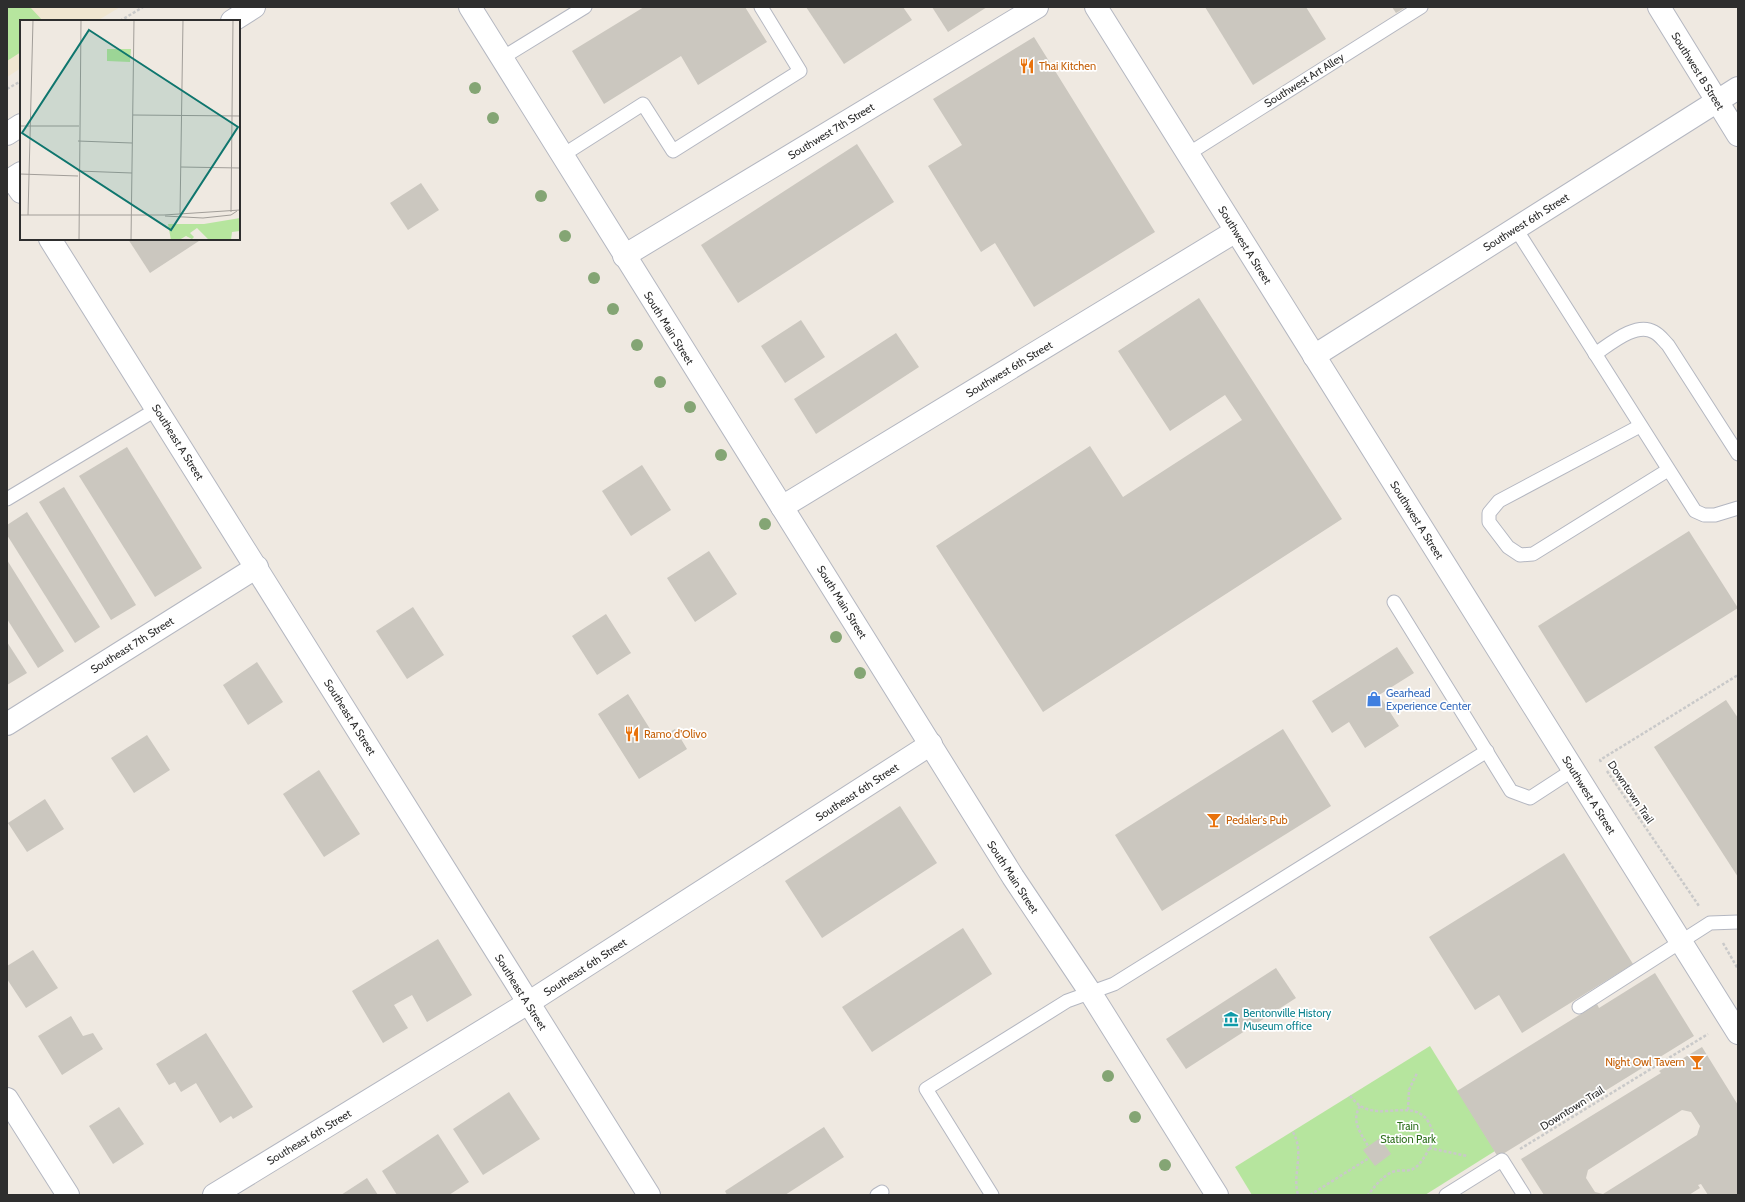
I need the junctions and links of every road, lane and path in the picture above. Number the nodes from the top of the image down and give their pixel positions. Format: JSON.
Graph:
{"nodes":[{"id":1,"x":143,"y":7,"type":"edge"},
{"id":2,"x":254,"y":7,"type":"edge"},
{"id":3,"x":470,"y":7,"type":"edge"},
{"id":4,"x":585,"y":7,"type":"edge"},
{"id":5,"x":761,"y":7,"type":"edge"},
{"id":6,"x":1037,"y":7,"type":"edge"},
{"id":7,"x":1096,"y":7,"type":"edge"},
{"id":8,"x":1421,"y":7,"type":"edge"},
{"id":9,"x":1659,"y":7,"type":"edge"},
{"id":10,"x":122,"y":20,"type":"edge"},
{"id":11,"x":234,"y":20,"type":"edge"},
{"id":12,"x":502,"y":58,"type":"junction"},
{"id":13,"x":20,"y":82,"type":"edge"},
{"id":14,"x":1738,"y":88,"type":"edge"},
{"id":15,"x":7,"y":90,"type":"edge"},
{"id":16,"x":1717,"y":102,"type":"junction"},
{"id":17,"x":20,"y":126,"type":"edge"},
{"id":18,"x":7,"y":134,"type":"edge"},
{"id":19,"x":1738,"y":135,"type":"edge"},
{"id":20,"x":1188,"y":154,"type":"junction"},
{"id":21,"x":563,"y":155,"type":"junction"},
{"id":22,"x":1516,"y":229,"type":"junction"},
{"id":23,"x":1236,"y":231,"type":"junction"},
{"id":24,"x":51,"y":240,"type":"edge"},
{"id":25,"x":624,"y":256,"type":"junction"},
{"id":26,"x":1595,"y":354,"type":"junction"},
{"id":27,"x":1314,"y":356,"type":"junction"},
{"id":28,"x":157,"y":409,"type":"junction"},
{"id":29,"x":1640,"y":426,"type":"junction"},
{"id":30,"x":1738,"y":454,"type":"edge"},
{"id":31,"x":1668,"y":470,"type":"junction"},
{"id":32,"x":7,"y":499,"type":"edge"},
{"id":33,"x":782,"y":507,"type":"junction"},
{"id":34,"x":1738,"y":508,"type":"edge"},
{"id":35,"x":257,"y":567,"type":"junction"},
{"id":36,"x":1394,"y":602,"type":"dead end"},
{"id":37,"x":1738,"y":675,"type":"edge"},
{"id":38,"x":7,"y":724,"type":"edge"},
{"id":39,"x":931,"y":744,"type":"junction"},
{"id":40,"x":1487,"y":751,"type":"junction"},
{"id":41,"x":1573,"y":770,"type":"junction"},
{"id":42,"x":1738,"y":922,"type":"edge"},
{"id":43,"x":1710,"y":923,"type":"junction"},
{"id":44,"x":1681,"y":942,"type":"junction"},
{"id":45,"x":1738,"y":969,"type":"edge"},
{"id":46,"x":1090,"y":992,"type":"junction"},
{"id":47,"x":528,"y":1003,"type":"junction"},
{"id":48,"x":1579,"y":1007,"type":"dead end"},
{"id":49,"x":1711,"y":1032,"type":"dead end"},
{"id":50,"x":1738,"y":1033,"type":"edge"},
{"id":51,"x":1416,"y":1073,"type":"dead end"},
{"id":52,"x":1350,"y":1096,"type":"dead end"},
{"id":53,"x":7,"y":1099,"type":"edge"},
{"id":54,"x":1360,"y":1106,"type":"junction"},
{"id":55,"x":1408,"y":1110,"type":"junction"},
{"id":56,"x":1293,"y":1132,"type":"dead end"},
{"id":57,"x":1368,"y":1146,"type":"dead end"},
{"id":58,"x":1429,"y":1148,"type":"junction"},
{"id":59,"x":1369,"y":1158,"type":"dead end"},
{"id":60,"x":1500,"y":1161,"type":"junction"},
{"id":61,"x":68,"y":1195,"type":"edge"},
{"id":62,"x":214,"y":1195,"type":"edge"},
{"id":63,"x":649,"y":1195,"type":"edge"},
{"id":64,"x":992,"y":1195,"type":"edge"},
{"id":65,"x":1217,"y":1195,"type":"edge"},
{"id":66,"x":1298,"y":1195,"type":"edge"},
{"id":67,"x":1310,"y":1195,"type":"edge"},
{"id":68,"x":1368,"y":1195,"type":"edge"},
{"id":69,"x":1446,"y":1195,"type":"edge"},
{"id":70,"x":1524,"y":1195,"type":"edge"}],
"edges":[{"from":1,"to":10,"type":"path"},
{"from":2,"to":11,"type":"street"},
{"from":3,"to":12,"type":"street","name":"South Main Street"},
{"from":4,"to":12,"type":"lane"},
{"from":5,"to":21,"type":"lane"},
{"from":6,"to":25,"type":"street","name":"Southwest 7th Street"},
{"from":7,"to":20,"type":"street","name":"Southwest A Street"},
{"from":8,"to":20,"type":"lane","name":"Southwest Art Alley"},
{"from":9,"to":16,"type":"street","name":"Southwest B Street"},
{"from":12,"to":21,"type":"street","name":"South Main Street"},
{"from":13,"to":15,"type":"path"},
{"from":14,"to":16,"type":"street","name":"Southwest 6th Street"},
{"from":16,"to":19,"type":"street","name":"Southwest B Street"},
{"from":16,"to":22,"type":"street","name":"Southwest 6th Street"},
{"from":17,"to":18,"type":"street"},
{"from":20,"to":23,"type":"street","name":"Southwest A Street"},
{"from":21,"to":25,"type":"street","name":"South Main Street"},
{"from":22,"to":26,"type":"lane"},
{"from":22,"to":27,"type":"street","name":"Southwest 6th Street"},
{"from":23,"to":27,"type":"street","name":"Southwest A Street"},
{"from":23,"to":33,"type":"street","name":"Southwest 6th Street"},
{"from":24,"to":28,"type":"street","name":"Southeast A Street"},
{"from":25,"to":33,"type":"street","name":"South Main Street"},
{"from":26,"to":29,"type":"lane"},
{"from":26,"to":30,"type":"lane"},
{"from":27,"to":41,"type":"street","name":"Southwest A Street"},
{"from":28,"to":32,"type":"lane"},
{"from":28,"to":35,"type":"street","name":"Southeast A Street"},
{"from":29,"to":31,"type":"lane"},
{"from":29,"to":31,"type":"lane"},
{"from":31,"to":34,"type":"lane"},
{"from":33,"to":39,"type":"street","name":"South Main Street"},
{"from":35,"to":38,"type":"street","name":"Southeast 7th Street"},
{"from":35,"to":47,"type":"street","name":"Southeast A Street"},
{"from":36,"to":40,"type":"lane"},
{"from":37,"to":43,"type":"path","name":"Downtown Trail"},
{"from":39,"to":46,"type":"street","name":"South Main Street"},
{"from":39,"to":47,"type":"street","name":"Southeast 6th Street"},
{"from":40,"to":41,"type":"lane"},
{"from":40,"to":46,"type":"lane"},
{"from":41,"to":44,"type":"street","name":"Southwest A Street"},
{"from":42,"to":43,"type":"lane"},
{"from":43,"to":44,"type":"lane"},
{"from":43,"to":45,"type":"path","name":"Downtown Trail"},
{"from":44,"to":48,"type":"lane"},
{"from":44,"to":50,"type":"street","name":"Southwest A Street"},
{"from":46,"to":64,"type":"lane"},
{"from":46,"to":65,"type":"street","name":"South Main Street"},
{"from":47,"to":62,"type":"street","name":"Southeast 6th Street"},
{"from":47,"to":63,"type":"street","name":"Southeast A Street"},
{"from":49,"to":60,"type":"path","name":"Downtown Trail"},
{"from":51,"to":55,"type":"path"},
{"from":52,"to":54,"type":"path"},
{"from":53,"to":61,"type":"street"},
{"from":54,"to":55,"type":"path"},
{"from":54,"to":57,"type":"path"},
{"from":55,"to":58,"type":"path"},
{"from":56,"to":66,"type":"path"},
{"from":58,"to":60,"type":"path"},
{"from":58,"to":68,"type":"path"},
{"from":59,"to":67,"type":"path"},
{"from":60,"to":69,"type":"lane"},
{"from":60,"to":70,"type":"lane"}]}
